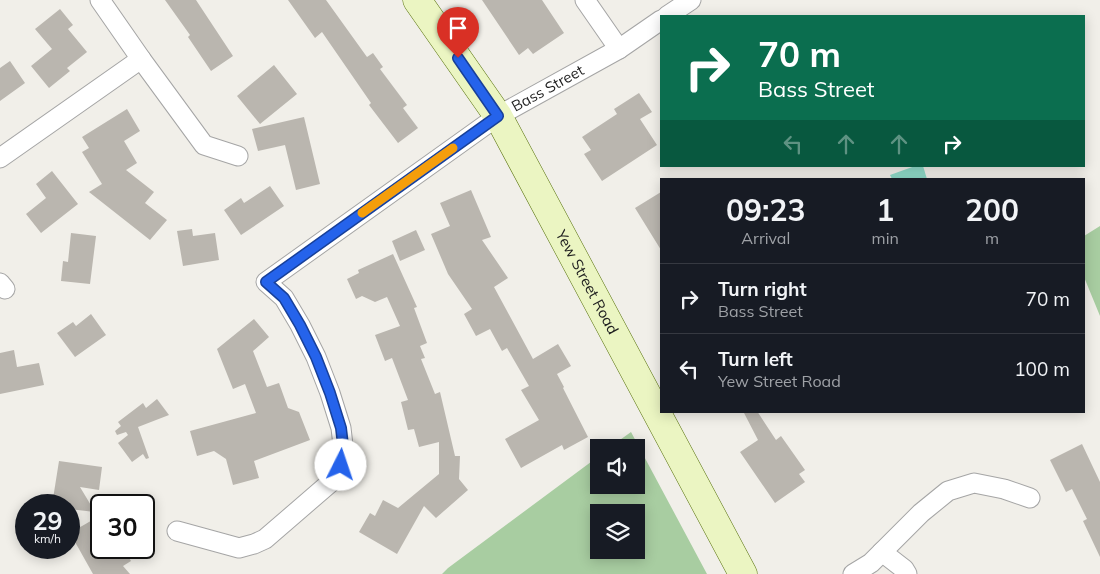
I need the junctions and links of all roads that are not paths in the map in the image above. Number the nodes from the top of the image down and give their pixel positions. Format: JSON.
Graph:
{"nodes":[{"id":1,"x":100,"y":0,"type":"edge"},
{"id":2,"x":417,"y":0,"type":"edge"},
{"id":3,"x":585,"y":0,"type":"edge"},
{"id":4,"x":691,"y":0,"type":"edge"},
{"id":5,"x":668,"y":15,"type":"edge"},
{"id":6,"x":660,"y":21,"type":"edge"},
{"id":7,"x":619,"y":49,"type":"junction"},
{"id":8,"x":141,"y":59,"type":"junction"},
{"id":9,"x":498,"y":116,"type":"junction"},
{"id":10,"x":238,"y":156,"type":"dead end"},
{"id":11,"x":0,"y":158,"type":"edge"},
{"id":12,"x":1030,"y":498,"type":"dead end"},
{"id":13,"x":176,"y":531,"type":"dead end"},
{"id":14,"x":882,"y":552,"type":"junction"},
{"id":15,"x":743,"y":574,"type":"edge"},
{"id":16,"x":853,"y":574,"type":"edge"},
{"id":17,"x":907,"y":574,"type":"edge"}],
"edges":[{"from":1,"to":8,"type":"street"},
{"from":2,"to":9,"type":"street","name":"Yew Street Road"},
{"from":3,"to":7,"type":"street"},
{"from":4,"to":5,"type":"street"},
{"from":6,"to":7,"type":"street","name":"Bass Street"},
{"from":7,"to":9,"type":"street","name":"Bass Street"},
{"from":8,"to":10,"type":"street"},
{"from":8,"to":11,"type":"street"},
{"from":9,"to":13,"type":"street","name":"Bass Street"},
{"from":9,"to":15,"type":"street","name":"Yew Street Road"},
{"from":12,"to":14,"type":"street"},
{"from":14,"to":16,"type":"street"},
{"from":14,"to":17,"type":"street"}]}
